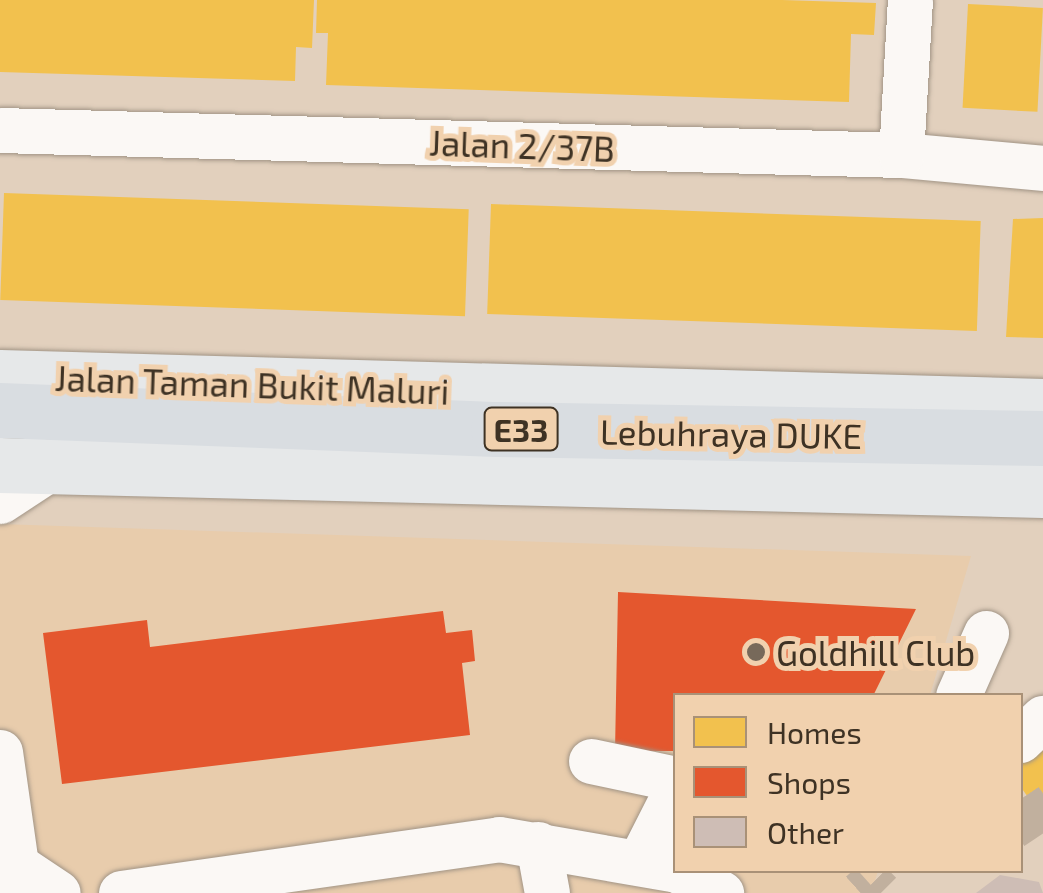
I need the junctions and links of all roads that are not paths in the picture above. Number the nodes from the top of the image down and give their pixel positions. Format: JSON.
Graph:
{"nodes":[{"id":1,"x":910,"y":0,"type":"edge"},
{"id":2,"x":0,"y":130,"type":"edge"},
{"id":3,"x":901,"y":156,"type":"junction"},
{"id":4,"x":1043,"y":168,"type":"edge"},
{"id":5,"x":0,"y":377,"type":"edge"},
{"id":6,"x":1043,"y":406,"type":"edge"},
{"id":7,"x":0,"y":410,"type":"edge"},
{"id":8,"x":1043,"y":438,"type":"edge"},
{"id":9,"x":0,"y":444,"type":"edge"},
{"id":10,"x":0,"y":464,"type":"edge"},
{"id":11,"x":56,"y":465,"type":"junction"},
{"id":12,"x":1043,"y":472,"type":"edge"},
{"id":13,"x":1043,"y":490,"type":"edge"},
{"id":14,"x":0,"y":501,"type":"edge"},
{"id":15,"x":986,"y":632,"type":"dead end"},
{"id":16,"x":959,"y":693,"type":"edge"},
{"id":17,"x":1043,"y":718,"type":"edge"},
{"id":18,"x":1023,"y":737,"type":"edge"},
{"id":19,"x":0,"y":752,"type":"edge"},
{"id":20,"x":591,"y":761,"type":"dead end"},
{"id":21,"x":673,"y":778,"type":"edge"},
{"id":22,"x":673,"y":796,"type":"edge"},
{"id":23,"x":538,"y":844,"type":"junction"},
{"id":24,"x":638,"y":870,"type":"edge"},
{"id":25,"x":18,"y":879,"type":"edge"},
{"id":26,"x":58,"y":893,"type":"edge"},
{"id":27,"x":121,"y":893,"type":"edge"},
{"id":28,"x":547,"y":893,"type":"edge"},
{"id":29,"x":721,"y":893,"type":"edge"}],
"edges":[{"from":1,"to":3,"type":"street"},
{"from":2,"to":3,"type":"street","name":"Jalan 2/37B"},
{"from":3,"to":4,"type":"street","name":"Jalan 2/37B"},
{"from":5,"to":6,"type":"main road","name":"Jalan Taman Bukit Maluri"},
{"from":7,"to":8,"type":"highway","name":"Lebuhraya DUKE","number":"E33"},
{"from":9,"to":12,"type":"highway","name":"Lebuhraya DUKE","number":"E33"},
{"from":10,"to":11,"type":"main road"},
{"from":11,"to":13,"type":"main road"},
{"from":11,"to":14,"type":"street"},
{"from":15,"to":16,"type":"street"},
{"from":17,"to":18,"type":"street"},
{"from":19,"to":25,"type":"street"},
{"from":20,"to":21,"type":"street"},
{"from":22,"to":24,"type":"street"},
{"from":23,"to":24,"type":"street"},
{"from":23,"to":27,"type":"street"},
{"from":23,"to":28,"type":"street"},
{"from":24,"to":29,"type":"street"},
{"from":25,"to":26,"type":"street"}]}
